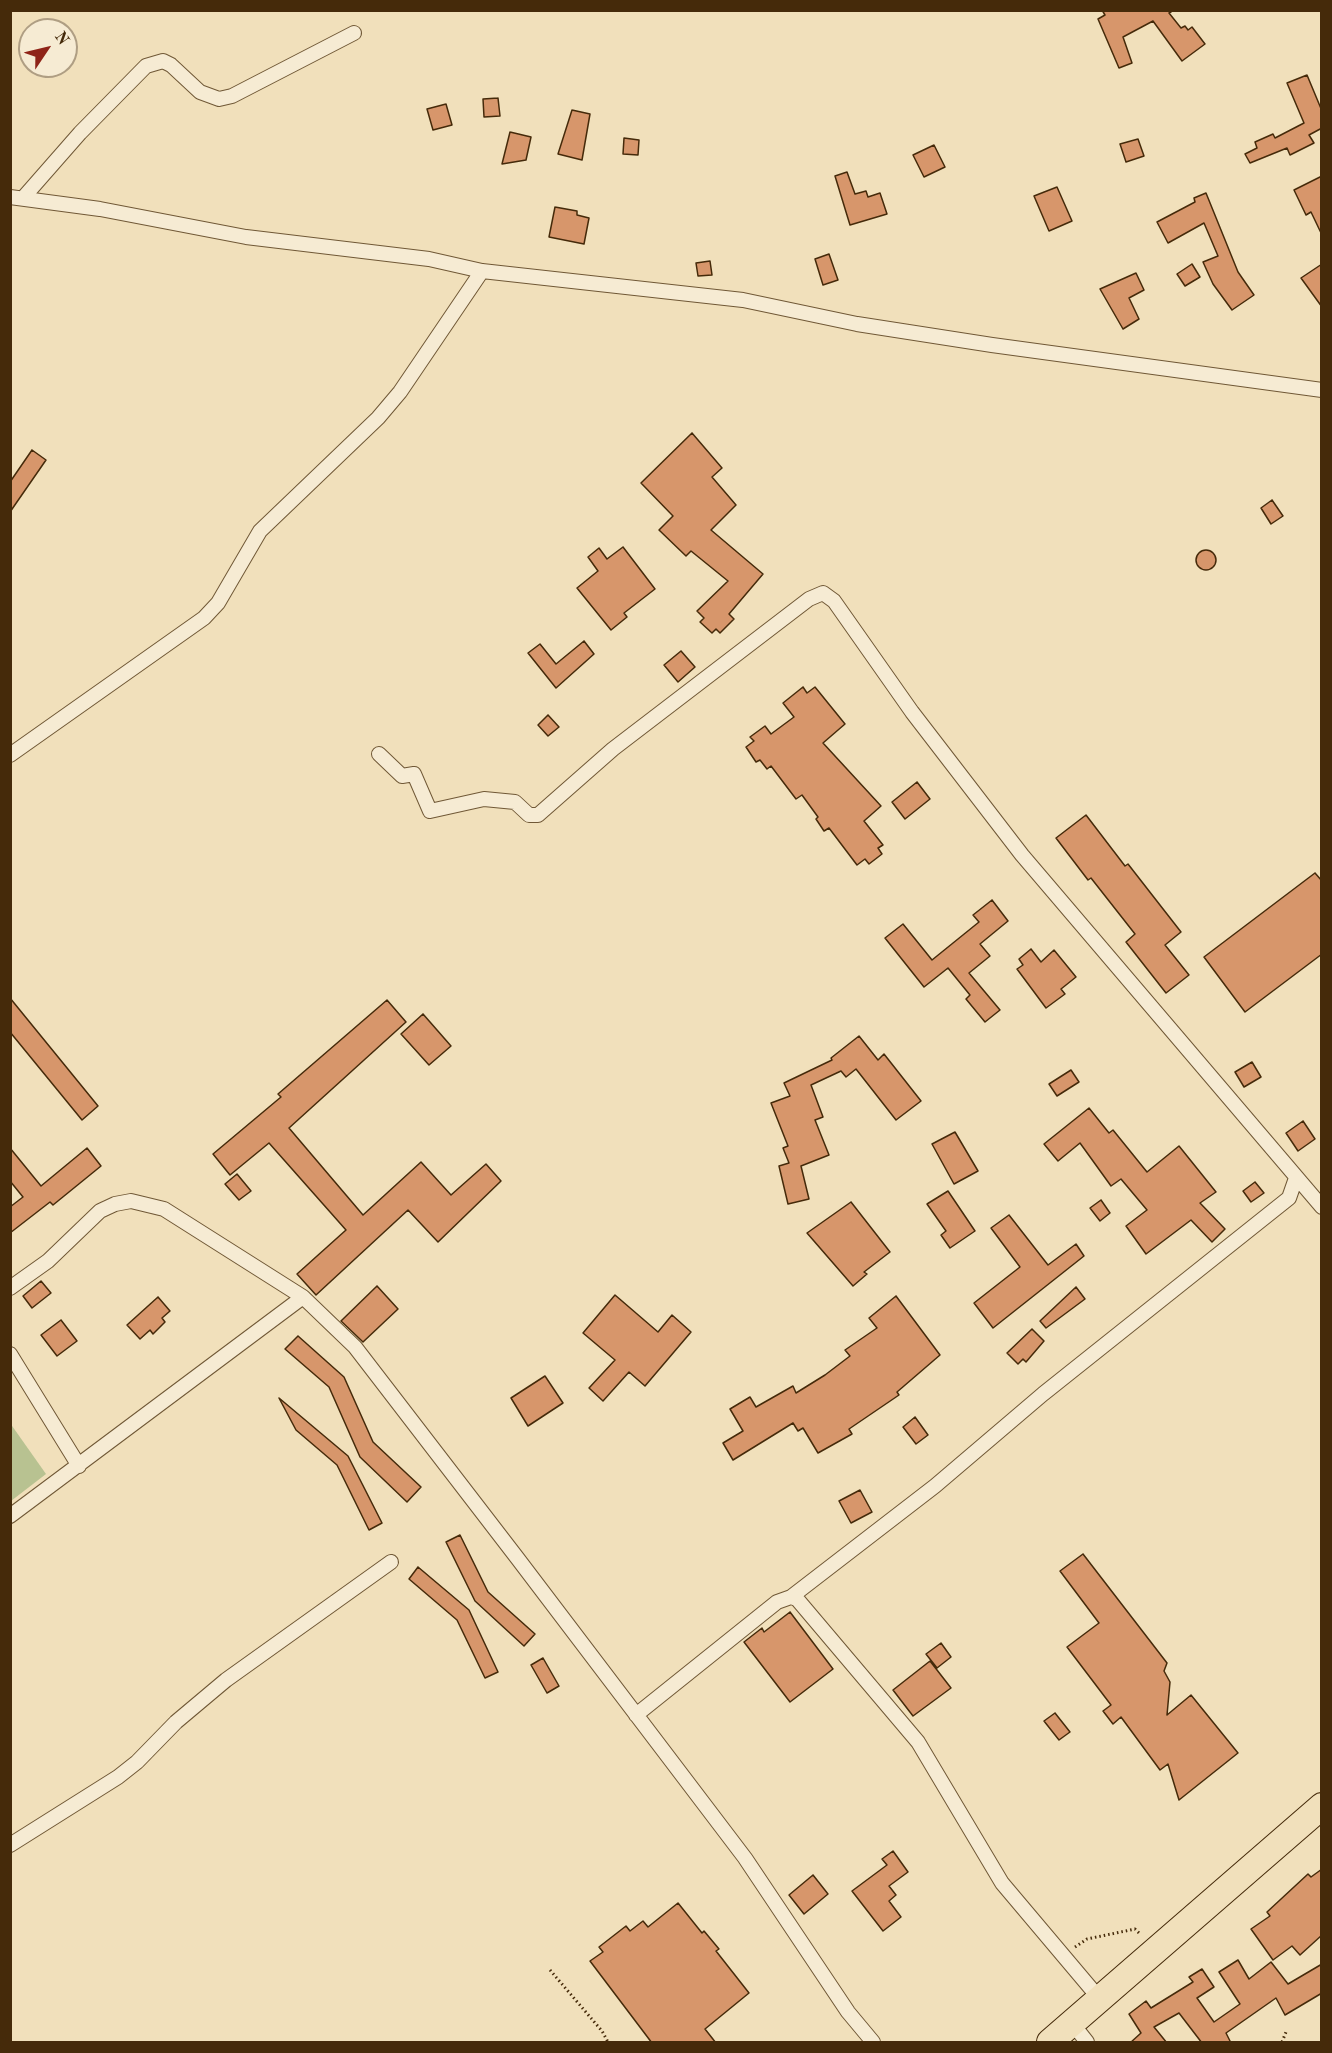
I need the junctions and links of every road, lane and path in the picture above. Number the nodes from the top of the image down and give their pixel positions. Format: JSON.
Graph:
{"nodes":[{"id":1,"x":354,"y":33,"type":"dead end"},
{"id":2,"x":17,"y":197,"type":"edge"},
{"id":3,"x":482,"y":271,"type":"junction"},
{"id":4,"x":1322,"y":390,"type":"edge"},
{"id":5,"x":380,"y":754,"type":"dead end"},
{"id":6,"x":10,"y":755,"type":"edge"},
{"id":7,"x":1296,"y":1178,"type":"junction"},
{"id":8,"x":1322,"y":1208,"type":"edge"},
{"id":9,"x":10,"y":1288,"type":"edge"},
{"id":10,"x":303,"y":1298,"type":"junction"},
{"id":11,"x":10,"y":1354,"type":"edge"},
{"id":12,"x":79,"y":1466,"type":"junction"},
{"id":13,"x":10,"y":1516,"type":"edge"},
{"id":14,"x":391,"y":1562,"type":"dead end"},
{"id":15,"x":791,"y":1597,"type":"junction"},
{"id":16,"x":636,"y":1715,"type":"junction"},
{"id":17,"x":1322,"y":1806,"type":"edge"},
{"id":18,"x":10,"y":1845,"type":"edge"},
{"id":19,"x":1158,"y":1950,"type":"junction"},
{"id":20,"x":1065,"y":1955,"type":"junction"},
{"id":21,"x":550,"y":1970,"type":"dead end"},
{"id":22,"x":1100,"y":1998,"type":"junction"},
{"id":23,"x":1286,"y":2032,"type":"dead end"},
{"id":24,"x":1080,"y":2033,"type":"edge"},
{"id":25,"x":609,"y":2043,"type":"edge"},
{"id":26,"x":873,"y":2043,"type":"edge"},
{"id":27,"x":1050,"y":2043,"type":"edge"},
{"id":28,"x":1282,"y":2043,"type":"edge"}],
"edges":[{"from":1,"to":2,"type":"street"},
{"from":2,"to":3,"type":"street"},
{"from":3,"to":4,"type":"street"},
{"from":3,"to":6,"type":"street"},
{"from":5,"to":7,"type":"street"},
{"from":7,"to":8,"type":"street"},
{"from":7,"to":15,"type":"street"},
{"from":9,"to":10,"type":"street"},
{"from":10,"to":12,"type":"street"},
{"from":10,"to":16,"type":"street"},
{"from":11,"to":12,"type":"street"},
{"from":12,"to":13,"type":"street"},
{"from":14,"to":18,"type":"street"},
{"from":15,"to":16,"type":"street"},
{"from":15,"to":20,"type":"street"},
{"from":16,"to":26,"type":"street"},
{"from":17,"to":19,"type":"highway"},
{"from":19,"to":20,"type":"path"},
{"from":19,"to":22,"type":"highway"},
{"from":20,"to":22,"type":"street"},
{"from":21,"to":25,"type":"path"},
{"from":22,"to":24,"type":"highway"},
{"from":23,"to":28,"type":"path"},
{"from":24,"to":27,"type":"highway"}]}
